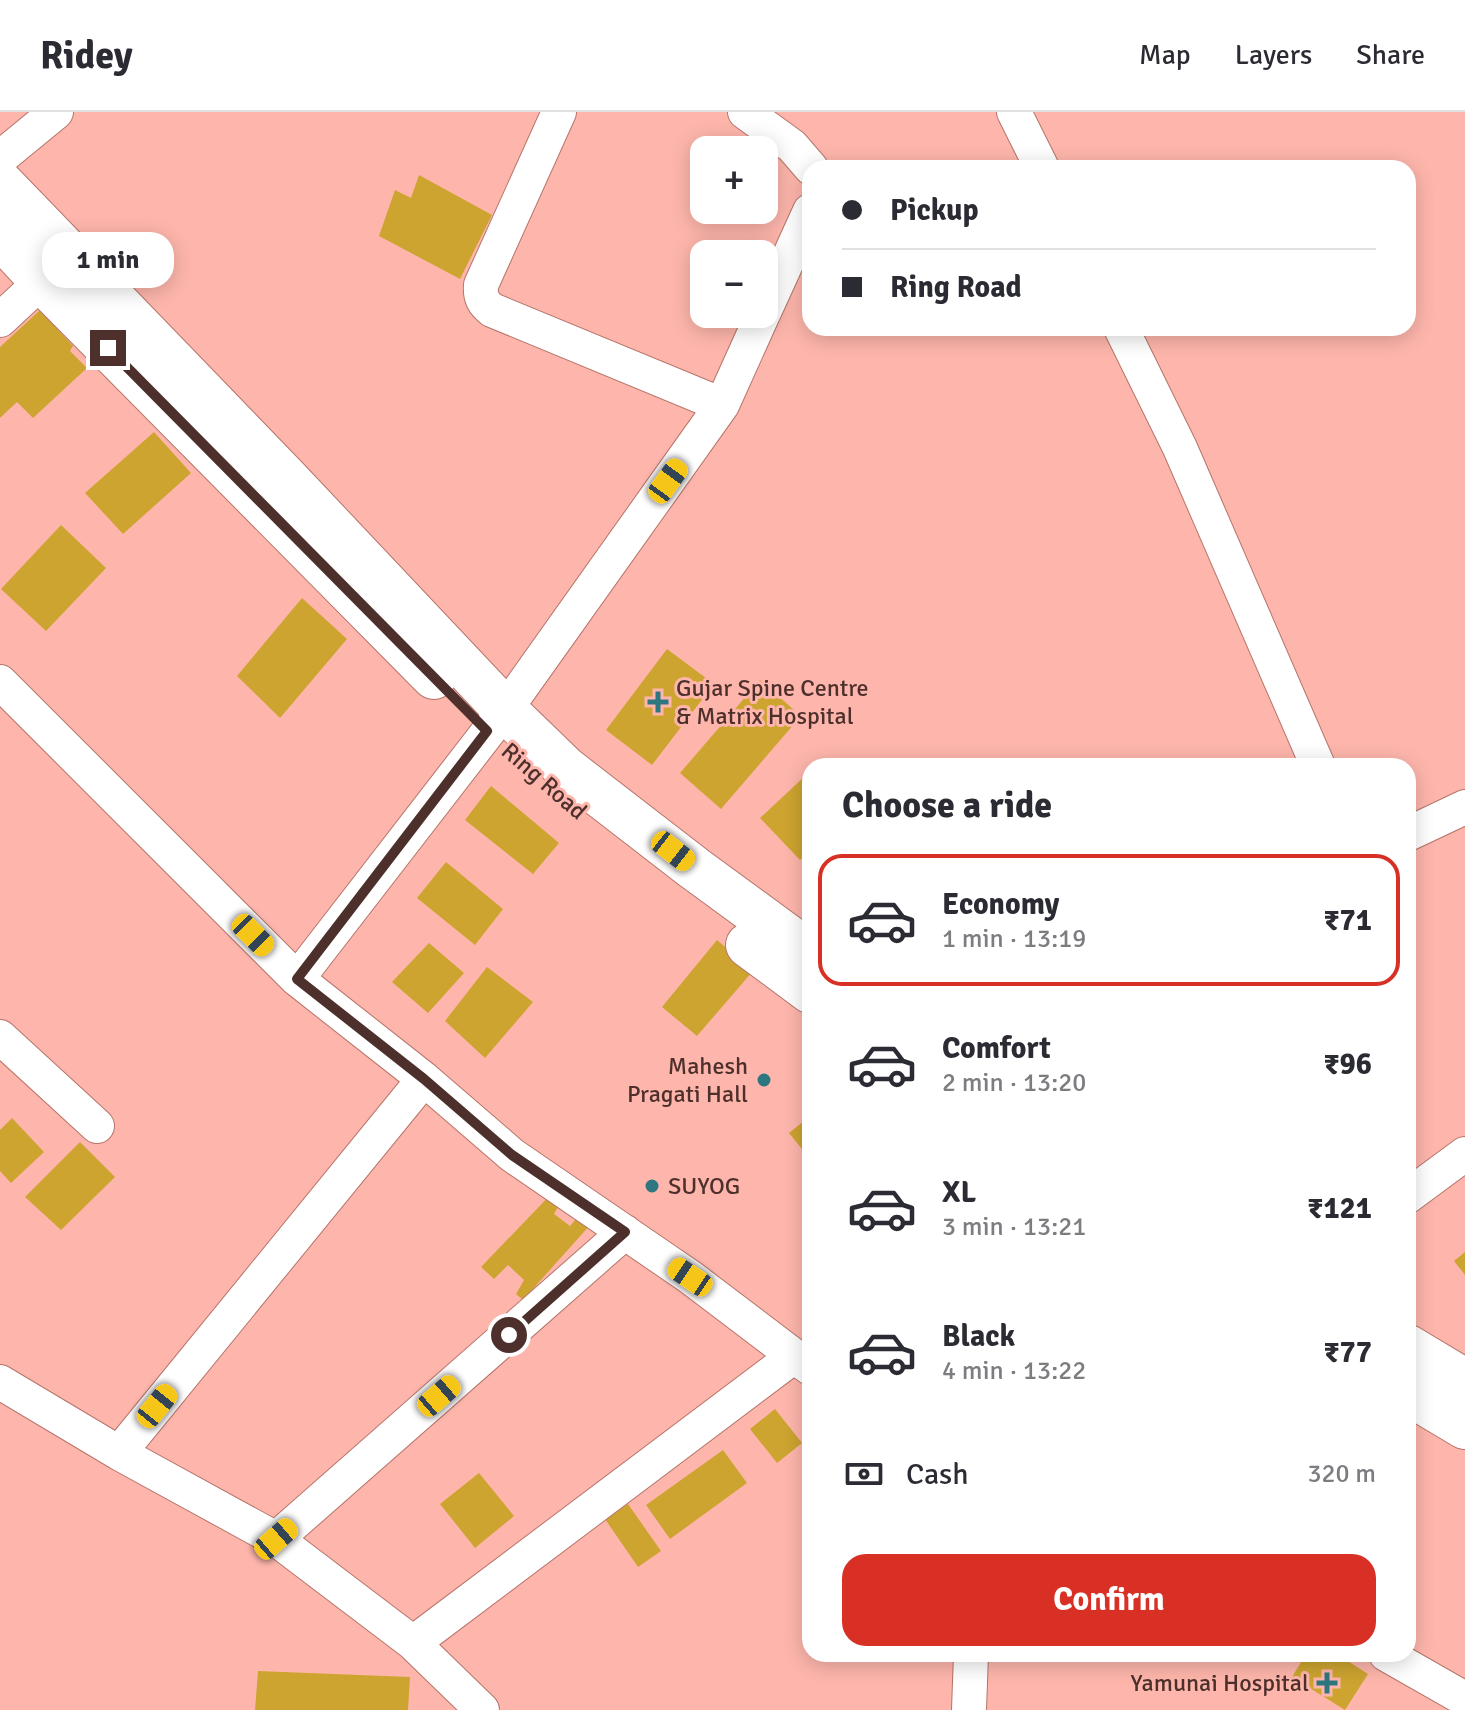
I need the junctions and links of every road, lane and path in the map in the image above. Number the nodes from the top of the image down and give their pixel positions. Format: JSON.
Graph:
{"nodes":[{"id":1,"x":56,"y":112,"type":"edge"},
{"id":2,"x":559,"y":112,"type":"edge"},
{"id":3,"x":745,"y":112,"type":"edge"},
{"id":4,"x":1014,"y":112,"type":"edge"},
{"id":5,"x":0,"y":158,"type":"edge"},
{"id":6,"x":804,"y":160,"type":"edge"},
{"id":7,"x":1038,"y":160,"type":"edge"},
{"id":8,"x":0,"y":182,"type":"edge"},
{"id":9,"x":802,"y":229,"type":"edge"},
{"id":10,"x":0,"y":236,"type":"edge"},
{"id":11,"x":56,"y":267,"type":"junction"},
{"id":12,"x":778,"y":282,"type":"edge"},
{"id":13,"x":0,"y":320,"type":"edge"},
{"id":14,"x":757,"y":328,"type":"edge"},
{"id":15,"x":1125,"y":336,"type":"edge"},
{"id":16,"x":722,"y":405,"type":"junction"},
{"id":17,"x":5,"y":696,"type":"edge"},
{"id":18,"x":496,"y":720,"type":"junction"},
{"id":19,"x":1315,"y":758,"type":"edge"},
{"id":20,"x":1465,"y":807,"type":"edge"},
{"id":21,"x":1416,"y":830,"type":"edge"},
{"id":22,"x":802,"y":947,"type":"edge"},
{"id":23,"x":297,"y":979,"type":"junction"},
{"id":24,"x":802,"y":985,"type":"edge"},
{"id":25,"x":0,"y":1037,"type":"edge"},
{"id":26,"x":424,"y":1079,"type":"junction"},
{"id":27,"x":97,"y":1126,"type":"dead end"},
{"id":28,"x":1465,"y":1154,"type":"edge"},
{"id":29,"x":1416,"y":1190,"type":"edge"},
{"id":30,"x":625,"y":1232,"type":"junction"},
{"id":31,"x":1416,"y":1352,"type":"edge"},
{"id":32,"x":801,"y":1362,"type":"edge"},
{"id":33,"x":1465,"y":1381,"type":"edge"},
{"id":34,"x":0,"y":1382,"type":"edge"},
{"id":35,"x":1416,"y":1398,"type":"edge"},
{"id":36,"x":1465,"y":1427,"type":"edge"},
{"id":37,"x":119,"y":1453,"type":"junction"},
{"id":38,"x":276,"y":1539,"type":"junction"},
{"id":39,"x":413,"y":1643,"type":"junction"},
{"id":40,"x":971,"y":1662,"type":"edge"},
{"id":41,"x":1400,"y":1662,"type":"edge"},
{"id":42,"x":1465,"y":1699,"type":"edge"},
{"id":43,"x":482,"y":1710,"type":"edge"},
{"id":44,"x":969,"y":1710,"type":"edge"}],
"edges":[{"from":1,"to":5,"type":"street"},
{"from":2,"to":16,"type":"street"},
{"from":3,"to":6,"type":"street"},
{"from":4,"to":7,"type":"street"},
{"from":8,"to":11,"type":"main road"},
{"from":9,"to":12,"type":"street"},
{"from":10,"to":11,"type":"main road","name":"Ring Road"},
{"from":11,"to":13,"type":"street"},
{"from":11,"to":18,"type":"main road","name":"Ring Road"},
{"from":14,"to":16,"type":"street"},
{"from":15,"to":19,"type":"street"},
{"from":16,"to":18,"type":"street"},
{"from":17,"to":23,"type":"street"},
{"from":18,"to":22,"type":"main road"},
{"from":18,"to":23,"type":"street"},
{"from":18,"to":24,"type":"main road","name":"Ring Road"},
{"from":20,"to":21,"type":"street"},
{"from":23,"to":26,"type":"street"},
{"from":25,"to":27,"type":"street"},
{"from":26,"to":30,"type":"street"},
{"from":26,"to":37,"type":"street"},
{"from":28,"to":29,"type":"street"},
{"from":30,"to":32,"type":"street"},
{"from":30,"to":38,"type":"street"},
{"from":31,"to":33,"type":"main road"},
{"from":32,"to":39,"type":"street"},
{"from":34,"to":37,"type":"street"},
{"from":35,"to":36,"type":"main road"},
{"from":37,"to":38,"type":"street"},
{"from":38,"to":39,"type":"street"},
{"from":39,"to":43,"type":"street"},
{"from":40,"to":44,"type":"street"},
{"from":41,"to":42,"type":"street"}]}
